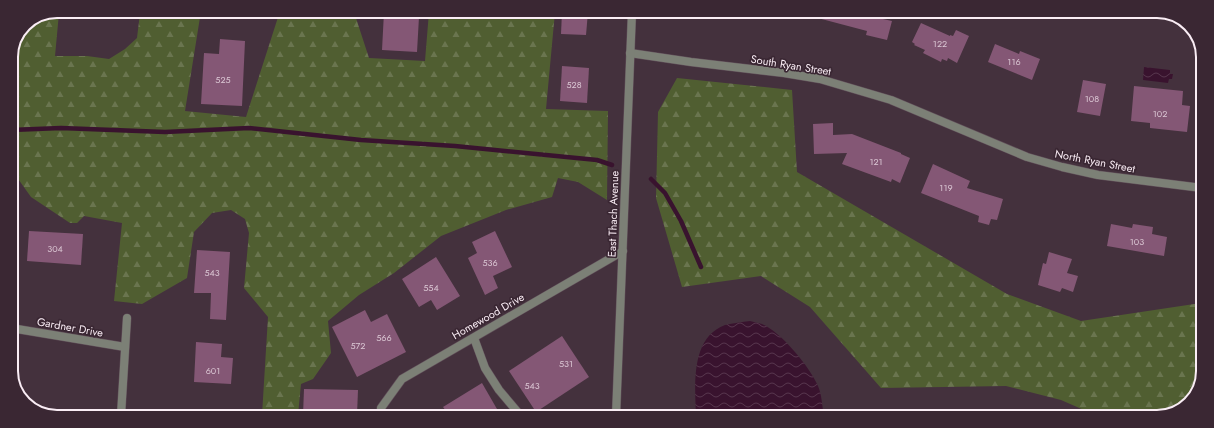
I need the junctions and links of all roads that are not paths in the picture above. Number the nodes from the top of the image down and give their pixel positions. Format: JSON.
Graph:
{"nodes":[{"id":1,"x":632,"y":18,"type":"edge"},
{"id":2,"x":630,"y":53,"type":"junction"},
{"id":3,"x":987,"y":140,"type":"joint"},
{"id":4,"x":1196,"y":187,"type":"edge"},
{"id":5,"x":623,"y":251,"type":"junction"},
{"id":6,"x":127,"y":318,"type":"dead end"},
{"id":7,"x":18,"y":329,"type":"edge"},
{"id":8,"x":474,"y":338,"type":"junction"},
{"id":9,"x":126,"y":347,"type":"junction"},
{"id":10,"x":121,"y":410,"type":"edge"},
{"id":11,"x":381,"y":410,"type":"edge"},
{"id":12,"x":516,"y":410,"type":"edge"},
{"id":13,"x":616,"y":410,"type":"edge"}],
"edges":[{"from":1,"to":2,"type":"street","name":"East Thach Avenue"},
{"from":2,"to":3,"type":"street","name":"South Ryan Street"},
{"from":2,"to":5,"type":"street","name":"East Thach Avenue"},
{"from":3,"to":4,"type":"street","name":"North Ryan Street"},
{"from":5,"to":8,"type":"street","name":"Homewood Drive"},
{"from":5,"to":13,"type":"street","name":"East Thach Avenue"},
{"from":6,"to":9,"type":"street"},
{"from":7,"to":9,"type":"street","name":"Gardner Drive"},
{"from":8,"to":11,"type":"street","name":"Homewood Drive"},
{"from":8,"to":12,"type":"street"},
{"from":9,"to":10,"type":"street"}]}
